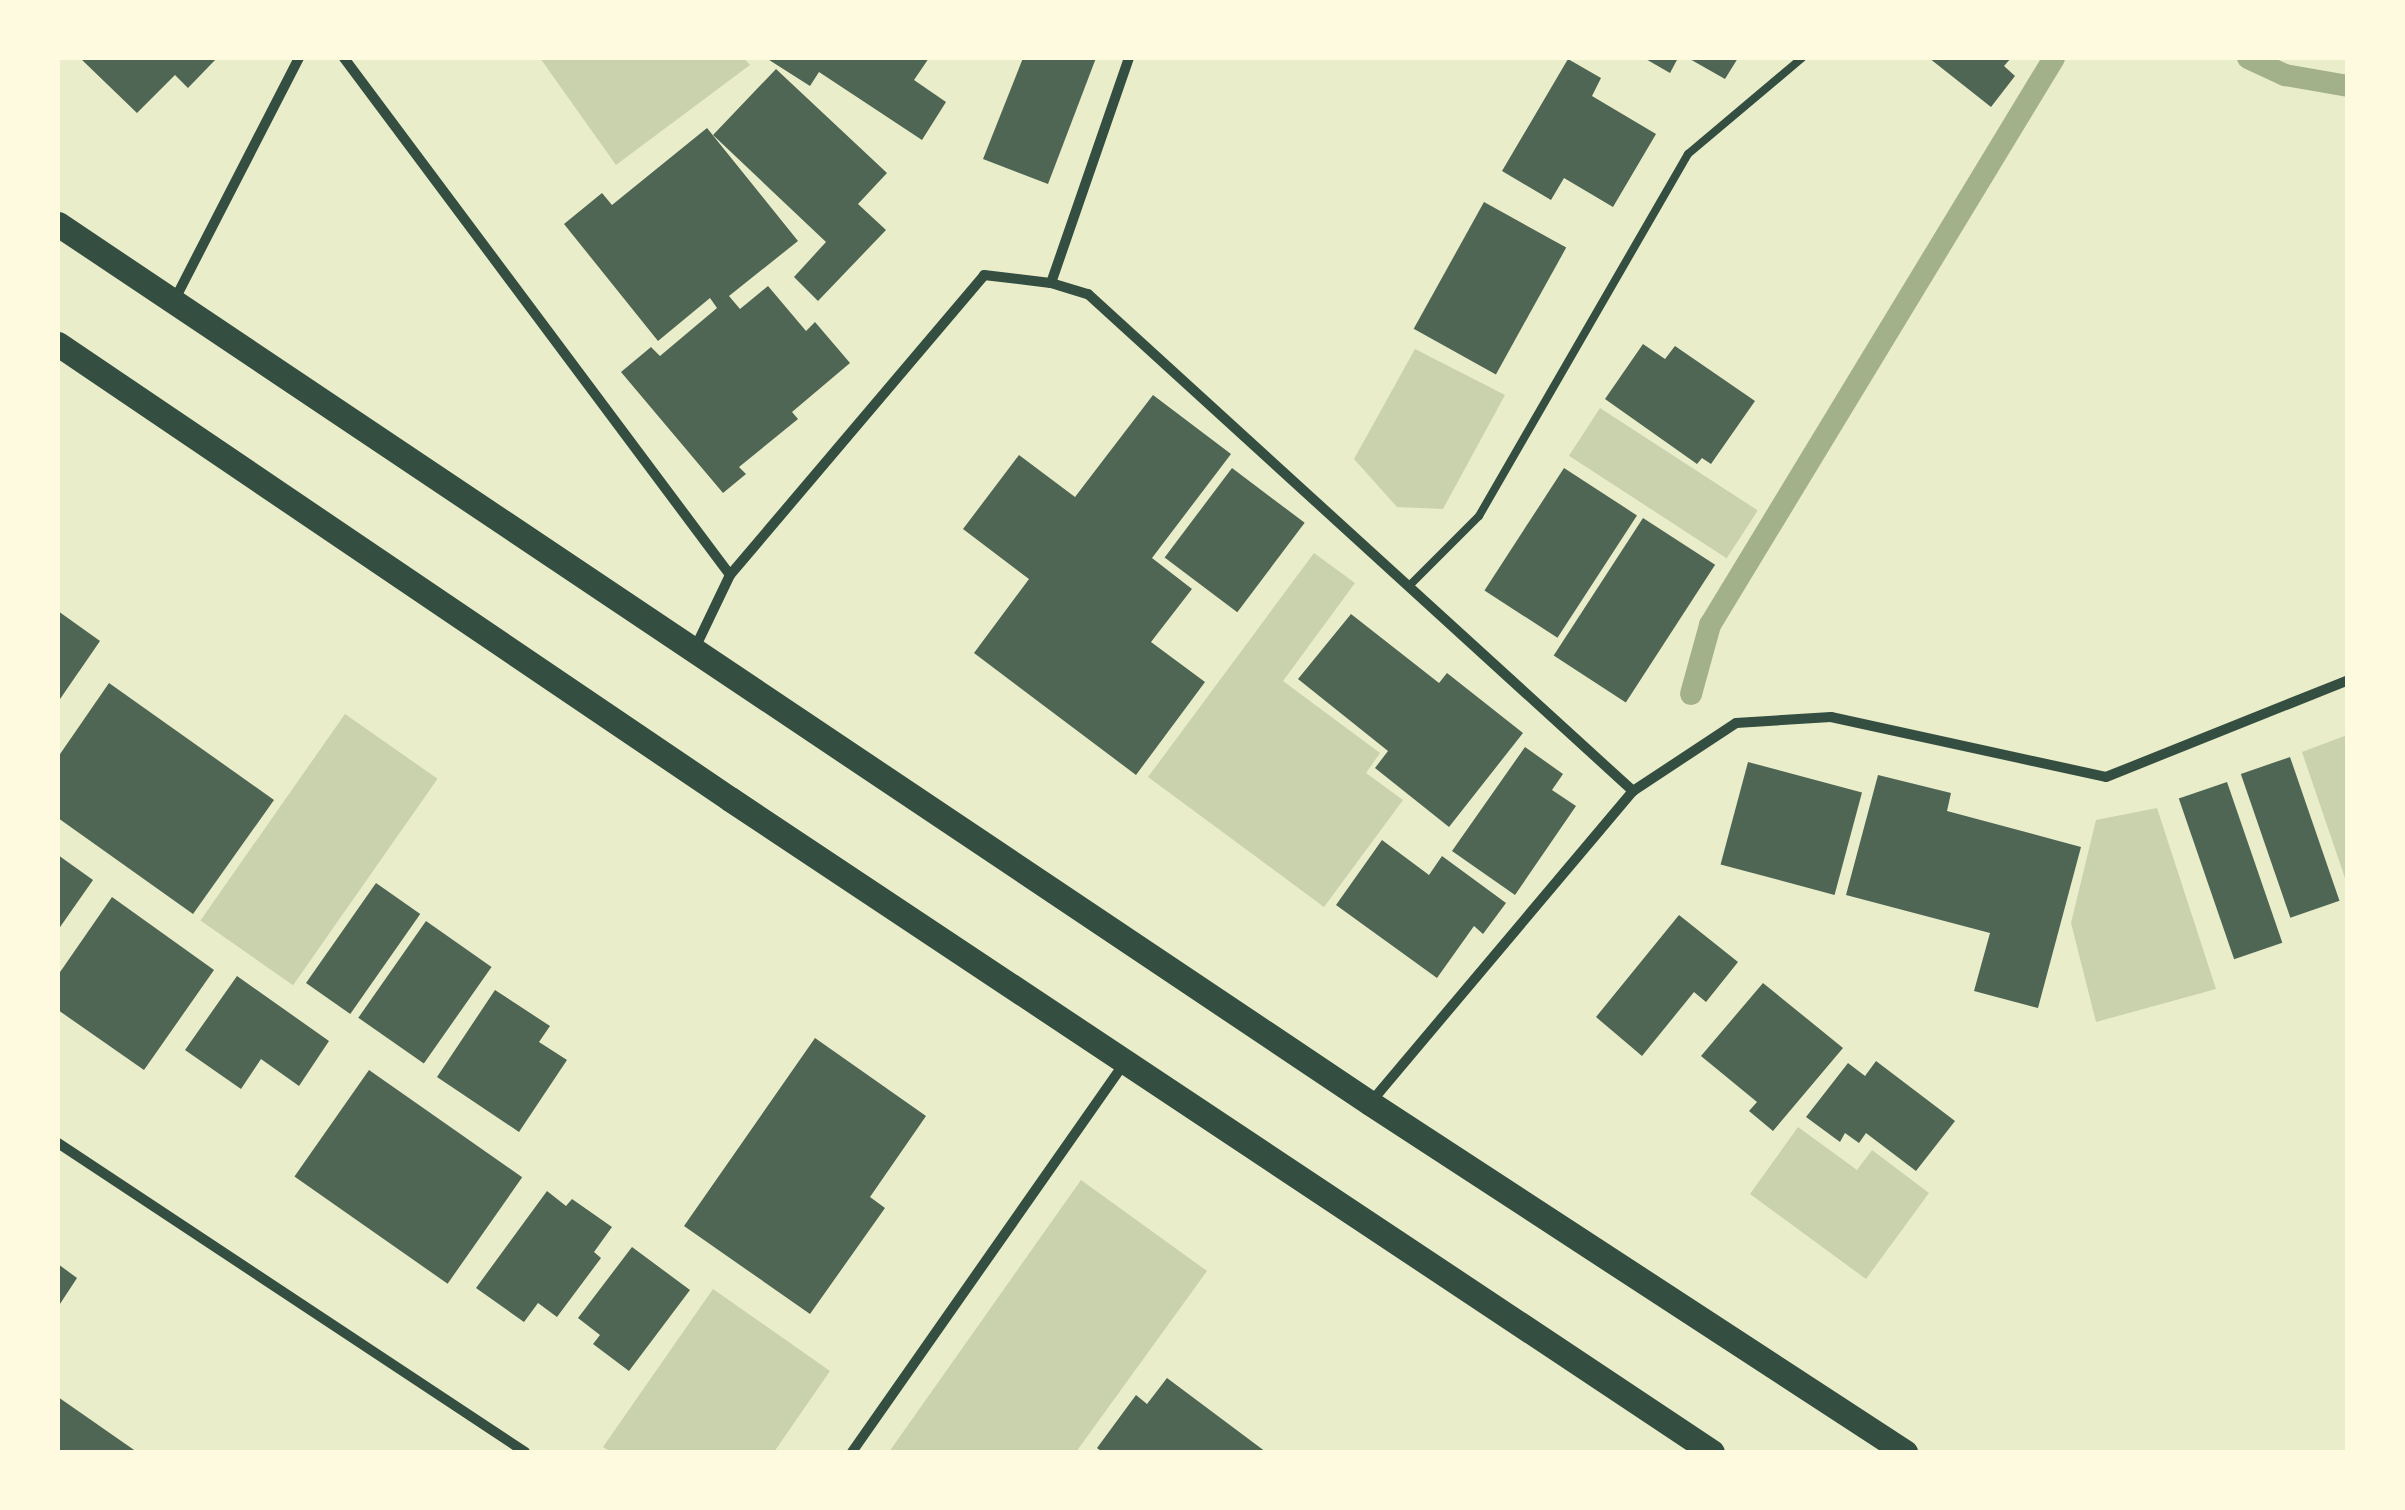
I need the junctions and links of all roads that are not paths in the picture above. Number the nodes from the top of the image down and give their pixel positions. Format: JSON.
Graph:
{"nodes":[{"id":1,"x":299,"y":58,"type":"edge"},
{"id":2,"x":344,"y":58,"type":"edge"},
{"id":3,"x":1129,"y":58,"type":"edge"},
{"id":4,"x":1802,"y":58,"type":"edge"},
{"id":5,"x":58,"y":224,"type":"edge"},
{"id":6,"x":1051,"y":283,"type":"junction"},
{"id":7,"x":174,"y":302,"type":"junction"},
{"id":8,"x":58,"y":344,"type":"edge"},
{"id":9,"x":730,"y":575,"type":"junction"},
{"id":10,"x":1409,"y":586,"type":"junction"},
{"id":11,"x":694,"y":651,"type":"junction"},
{"id":12,"x":2348,"y":680,"type":"edge"},
{"id":13,"x":1633,"y":791,"type":"junction"},
{"id":14,"x":1124,"y":1062,"type":"junction"},
{"id":15,"x":1370,"y":1103,"type":"junction"},
{"id":16,"x":58,"y":1143,"type":"edge"},
{"id":17,"x":525,"y":1452,"type":"edge"},
{"id":18,"x":852,"y":1452,"type":"edge"},
{"id":19,"x":1712,"y":1452,"type":"edge"},
{"id":20,"x":1905,"y":1452,"type":"edge"}],
"edges":[{"from":1,"to":7,"type":"street"},
{"from":2,"to":9,"type":"street"},
{"from":3,"to":6,"type":"street"},
{"from":4,"to":10,"type":"lane"},
{"from":5,"to":7,"type":"main road"},
{"from":6,"to":9,"type":"street"},
{"from":6,"to":10,"type":"street"},
{"from":7,"to":11,"type":"main road"},
{"from":8,"to":14,"type":"main road"},
{"from":9,"to":11,"type":"street"},
{"from":10,"to":13,"type":"street"},
{"from":11,"to":15,"type":"main road"},
{"from":12,"to":13,"type":"street"},
{"from":13,"to":15,"type":"street"},
{"from":14,"to":18,"type":"street"},
{"from":14,"to":19,"type":"main road"},
{"from":15,"to":20,"type":"main road"},
{"from":16,"to":17,"type":"street"}]}
